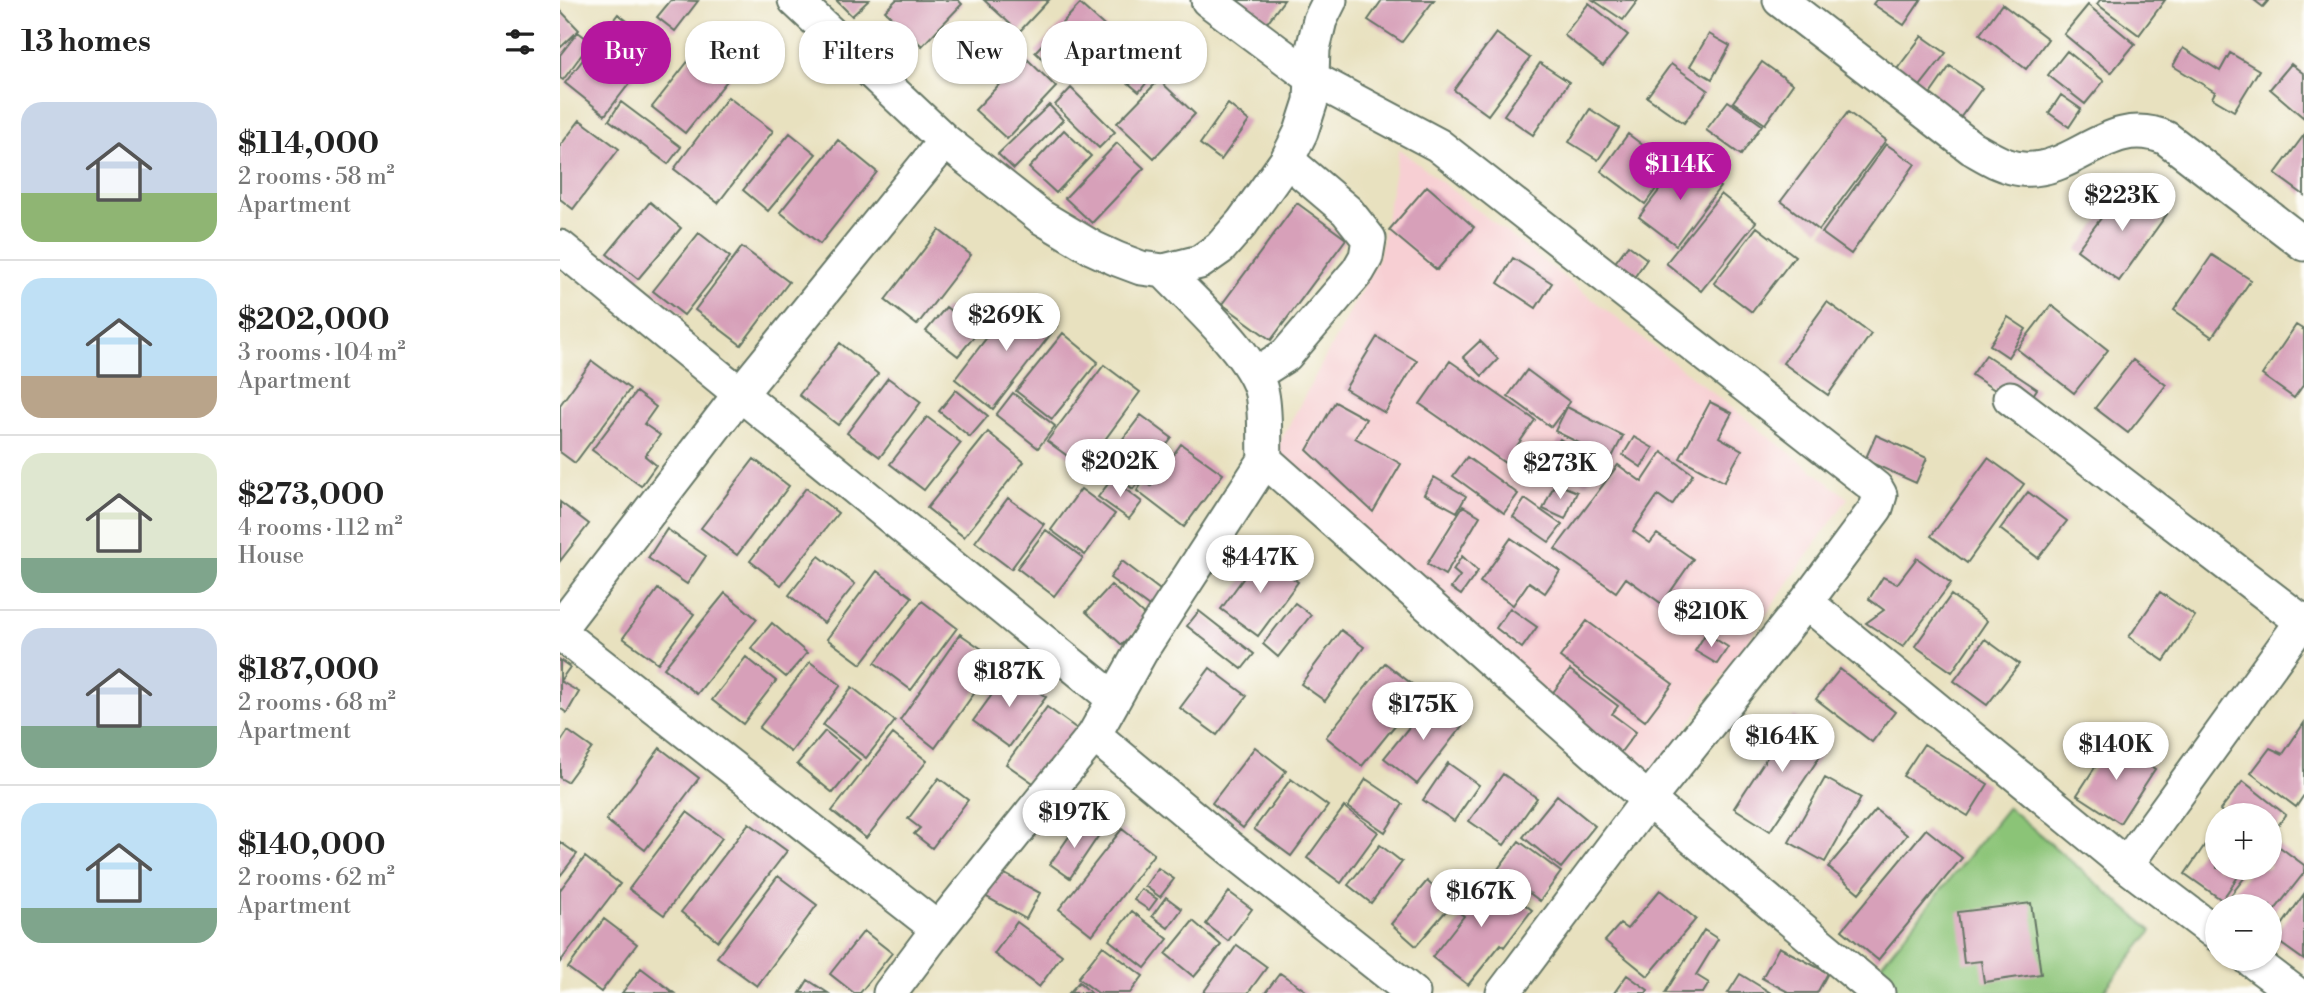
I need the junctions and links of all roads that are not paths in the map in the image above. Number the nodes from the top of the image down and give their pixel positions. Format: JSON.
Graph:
{"nodes":[{"id":1,"x":795,"y":0,"type":"edge"},
{"id":2,"x":1208,"y":0,"type":"edge"},
{"id":3,"x":1330,"y":0,"type":"edge"},
{"id":4,"x":1780,"y":0,"type":"edge"},
{"id":5,"x":1312,"y":78,"type":"junction"},
{"id":6,"x":945,"y":141,"type":"junction"},
{"id":7,"x":1287,"y":160,"type":"junction"},
{"id":8,"x":2304,"y":244,"type":"edge"},
{"id":9,"x":560,"y":247,"type":"edge"},
{"id":10,"x":1164,"y":271,"type":"junction"},
{"id":11,"x":1256,"y":374,"type":"junction"},
{"id":12,"x":740,"y":394,"type":"junction"},
{"id":13,"x":2010,"y":398,"type":"dead end"},
{"id":14,"x":1265,"y":460,"type":"junction"},
{"id":15,"x":1806,"y":602,"type":"junction"},
{"id":16,"x":2303,"y":621,"type":"edge"},
{"id":17,"x":560,"y":628,"type":"edge"},
{"id":18,"x":560,"y":633,"type":"edge"},
{"id":19,"x":1114,"y":699,"type":"junction"},
{"id":20,"x":1094,"y":735,"type":"junction"},
{"id":21,"x":1648,"y":800,"type":"junction"},
{"id":22,"x":2126,"y":865,"type":"junction"},
{"id":23,"x":2205,"y":925,"type":"edge"},
{"id":24,"x":938,"y":929,"type":"junction"},
{"id":25,"x":2266,"y":971,"type":"edge"},
{"id":26,"x":899,"y":989,"type":"edge"},
{"id":27,"x":1413,"y":993,"type":"edge"},
{"id":28,"x":1503,"y":993,"type":"edge"},
{"id":29,"x":1878,"y":993,"type":"edge"},
{"id":30,"x":2295,"y":993,"type":"edge"}],
"edges":[{"from":1,"to":6,"type":"street"},
{"from":2,"to":5,"type":"street"},
{"from":3,"to":5,"type":"street"},
{"from":4,"to":8,"type":"street"},
{"from":5,"to":7,"type":"street"},
{"from":5,"to":15,"type":"street"},
{"from":6,"to":10,"type":"street"},
{"from":6,"to":12,"type":"street"},
{"from":7,"to":10,"type":"street"},
{"from":7,"to":11,"type":"street"},
{"from":9,"to":12,"type":"street"},
{"from":10,"to":11,"type":"street"},
{"from":11,"to":14,"type":"street"},
{"from":12,"to":17,"type":"street"},
{"from":12,"to":19,"type":"street"},
{"from":13,"to":16,"type":"street"},
{"from":14,"to":19,"type":"street"},
{"from":14,"to":21,"type":"street"},
{"from":15,"to":21,"type":"street"},
{"from":15,"to":22,"type":"street"},
{"from":16,"to":22,"type":"street"},
{"from":18,"to":24,"type":"street"},
{"from":19,"to":20,"type":"street"},
{"from":20,"to":24,"type":"street"},
{"from":20,"to":27,"type":"street"},
{"from":21,"to":28,"type":"street"},
{"from":21,"to":29,"type":"street"},
{"from":22,"to":23,"type":"street"},
{"from":24,"to":26,"type":"street"},
{"from":25,"to":30,"type":"street"}]}
